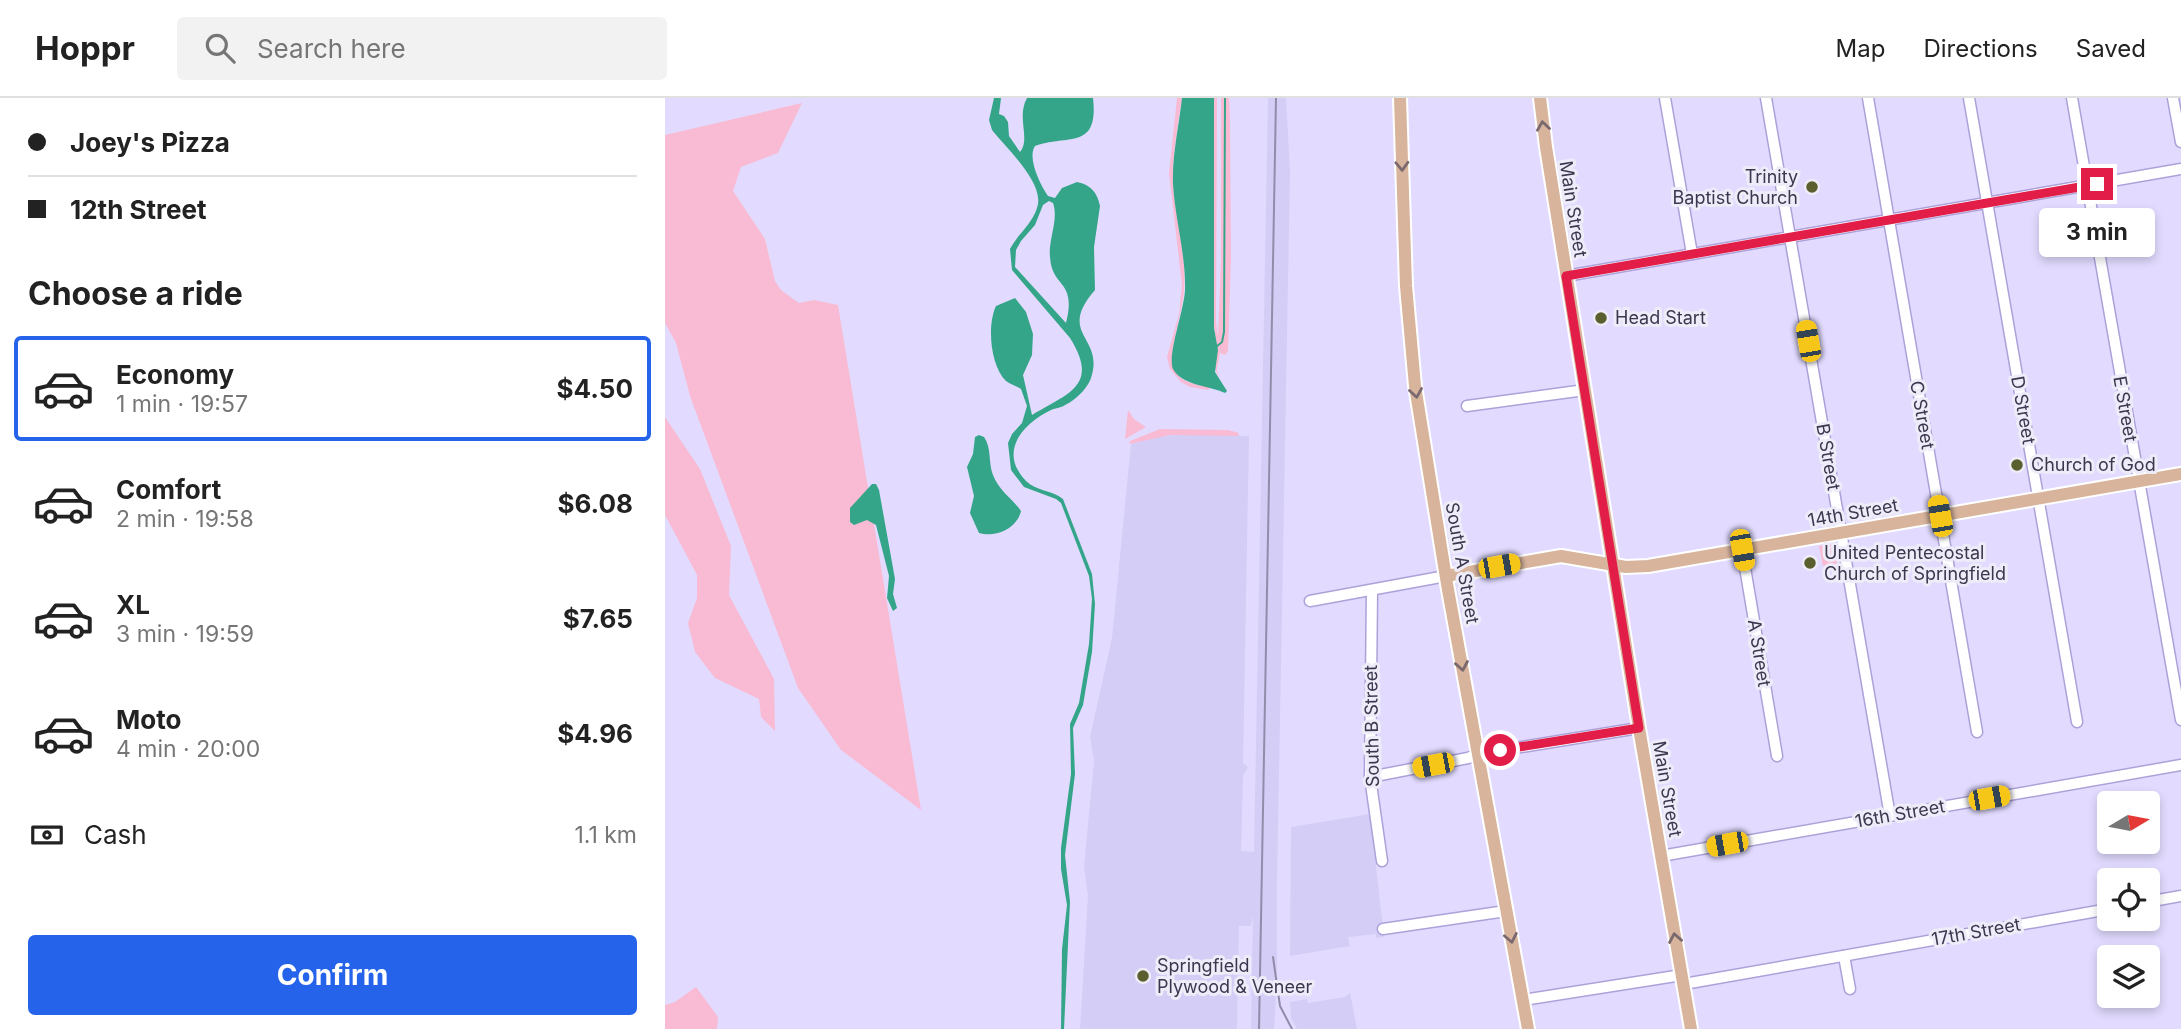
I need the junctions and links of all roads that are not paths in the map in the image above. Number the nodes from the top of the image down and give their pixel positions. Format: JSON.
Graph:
{"nodes":[{"id":1,"x":1400,"y":98,"type":"edge"},
{"id":2,"x":1540,"y":98,"type":"edge"},
{"id":3,"x":1665,"y":98,"type":"edge"},
{"id":4,"x":1766,"y":98,"type":"edge"},
{"id":5,"x":1868,"y":98,"type":"edge"},
{"id":6,"x":1969,"y":98,"type":"edge"},
{"id":7,"x":2072,"y":98,"type":"edge"},
{"id":8,"x":2173,"y":98,"type":"edge"},
{"id":9,"x":2181,"y":142,"type":"edge"},
{"id":10,"x":2181,"y":169,"type":"edge"},
{"id":11,"x":2087,"y":186,"type":"junction"},
{"id":12,"x":1987,"y":203,"type":"junction"},
{"id":13,"x":1889,"y":220,"type":"junction"},
{"id":14,"x":1790,"y":238,"type":"junction"},
{"id":15,"x":1692,"y":254,"type":"junction"},
{"id":16,"x":1566,"y":276,"type":"junction"},
{"id":17,"x":1585,"y":390,"type":"junction"},
{"id":18,"x":1467,"y":406,"type":"dead end"},
{"id":19,"x":2181,"y":474,"type":"edge"},
{"id":20,"x":2137,"y":481,"type":"junction"},
{"id":21,"x":2038,"y":499,"type":"junction"},
{"id":22,"x":1940,"y":516,"type":"junction"},
{"id":23,"x":1841,"y":533,"type":"junction"},
{"id":24,"x":1742,"y":550,"type":"junction"},
{"id":25,"x":1613,"y":565,"type":"junction"},
{"id":26,"x":1446,"y":576,"type":"junction"},
{"id":27,"x":1372,"y":591,"type":"junction"},
{"id":28,"x":1310,"y":601,"type":"dead end"},
{"id":29,"x":2181,"y":720,"type":"edge"},
{"id":30,"x":2077,"y":722,"type":"dead end"},
{"id":31,"x":1639,"y":728,"type":"junction"},
{"id":32,"x":1977,"y":732,"type":"dead end"},
{"id":33,"x":1478,"y":754,"type":"junction"},
{"id":34,"x":1777,"y":756,"type":"dead end"},
{"id":35,"x":2181,"y":765,"type":"edge"},
{"id":36,"x":1370,"y":777,"type":"junction"},
{"id":37,"x":1890,"y":816,"type":"junction"},
{"id":38,"x":1661,"y":856,"type":"junction"},
{"id":39,"x":1382,"y":861,"type":"dead end"},
{"id":40,"x":2181,"y":896,"type":"edge"},
{"id":41,"x":2160,"y":900,"type":"edge"},
{"id":42,"x":1506,"y":911,"type":"junction"},
{"id":43,"x":2097,"y":911,"type":"edge"},
{"id":44,"x":1383,"y":929,"type":"dead end"},
{"id":45,"x":1844,"y":956,"type":"junction"},
{"id":46,"x":1683,"y":979,"type":"junction"},
{"id":47,"x":1850,"y":989,"type":"dead end"},
{"id":48,"x":1523,"y":1000,"type":"junction"},
{"id":49,"x":1528,"y":1029,"type":"edge"},
{"id":50,"x":1691,"y":1029,"type":"edge"}],
"edges":[{"from":1,"to":26,"type":"main road","name":"South A Street","one_way":true},
{"from":16,"to":2,"type":"main road","name":"Main Street","one_way":true},
{"from":3,"to":15,"type":"street"},
{"from":4,"to":14,"type":"street","name":"B Street"},
{"from":5,"to":13,"type":"street","name":"C Street"},
{"from":6,"to":12,"type":"street","name":"D Street"},
{"from":7,"to":11,"type":"street","name":"E Street"},
{"from":8,"to":9,"type":"street"},
{"from":10,"to":11,"type":"street"},
{"from":11,"to":12,"type":"street"},
{"from":11,"to":20,"type":"street","name":"E Street"},
{"from":12,"to":13,"type":"street"},
{"from":12,"to":21,"type":"street","name":"D Street"},
{"from":13,"to":14,"type":"street"},
{"from":13,"to":22,"type":"street","name":"C Street"},
{"from":14,"to":15,"type":"street"},
{"from":14,"to":23,"type":"street","name":"B Street"},
{"from":15,"to":16,"type":"street"},
{"from":16,"to":17,"type":"main road","name":"Main Street"},
{"from":17,"to":18,"type":"street"},
{"from":17,"to":25,"type":"main road","name":"Main Street"},
{"from":19,"to":20,"type":"main road","name":"14th Street"},
{"from":20,"to":21,"type":"main road","name":"14th Street"},
{"from":20,"to":29,"type":"street","name":"E Street"},
{"from":21,"to":22,"type":"main road","name":"14th Street"},
{"from":21,"to":30,"type":"street","name":"D Street"},
{"from":22,"to":23,"type":"main road","name":"14th Street"},
{"from":22,"to":32,"type":"street","name":"C Street"},
{"from":23,"to":24,"type":"main road","name":"14th Street"},
{"from":23,"to":37,"type":"street","name":"B Street"},
{"from":24,"to":25,"type":"main road","name":"14th Street"},
{"from":24,"to":34,"type":"street","name":"A Street"},
{"from":25,"to":26,"type":"main road","name":"14th Street"},
{"from":25,"to":31,"type":"main road","name":"Main Street"},
{"from":26,"to":27,"type":"street"},
{"from":26,"to":33,"type":"main road","name":"South A Street","one_way":true},
{"from":27,"to":28,"type":"street"},
{"from":27,"to":36,"type":"street","name":"South B Street"},
{"from":31,"to":33,"type":"street"},
{"from":31,"to":38,"type":"main road","name":"Main Street"},
{"from":33,"to":36,"type":"street"},
{"from":33,"to":42,"type":"main road","name":"South A Street"},
{"from":35,"to":37,"type":"street","name":"16th Street"},
{"from":36,"to":39,"type":"street","name":"South B Street"},
{"from":37,"to":38,"type":"street","name":"16th Street"},
{"from":46,"to":38,"type":"main road","name":"Main Street","one_way":true},
{"from":40,"to":41,"type":"street"},
{"from":42,"to":44,"type":"street"},
{"from":42,"to":48,"type":"main road","name":"South A Street","one_way":true},
{"from":43,"to":45,"type":"street","name":"17th Street"},
{"from":45,"to":46,"type":"street","name":"17th Street"},
{"from":45,"to":47,"type":"street"},
{"from":46,"to":48,"type":"street","name":"17th Street"},
{"from":46,"to":50,"type":"main road","name":"Main Street"},
{"from":48,"to":49,"type":"main road","name":"South A Street"}]}
